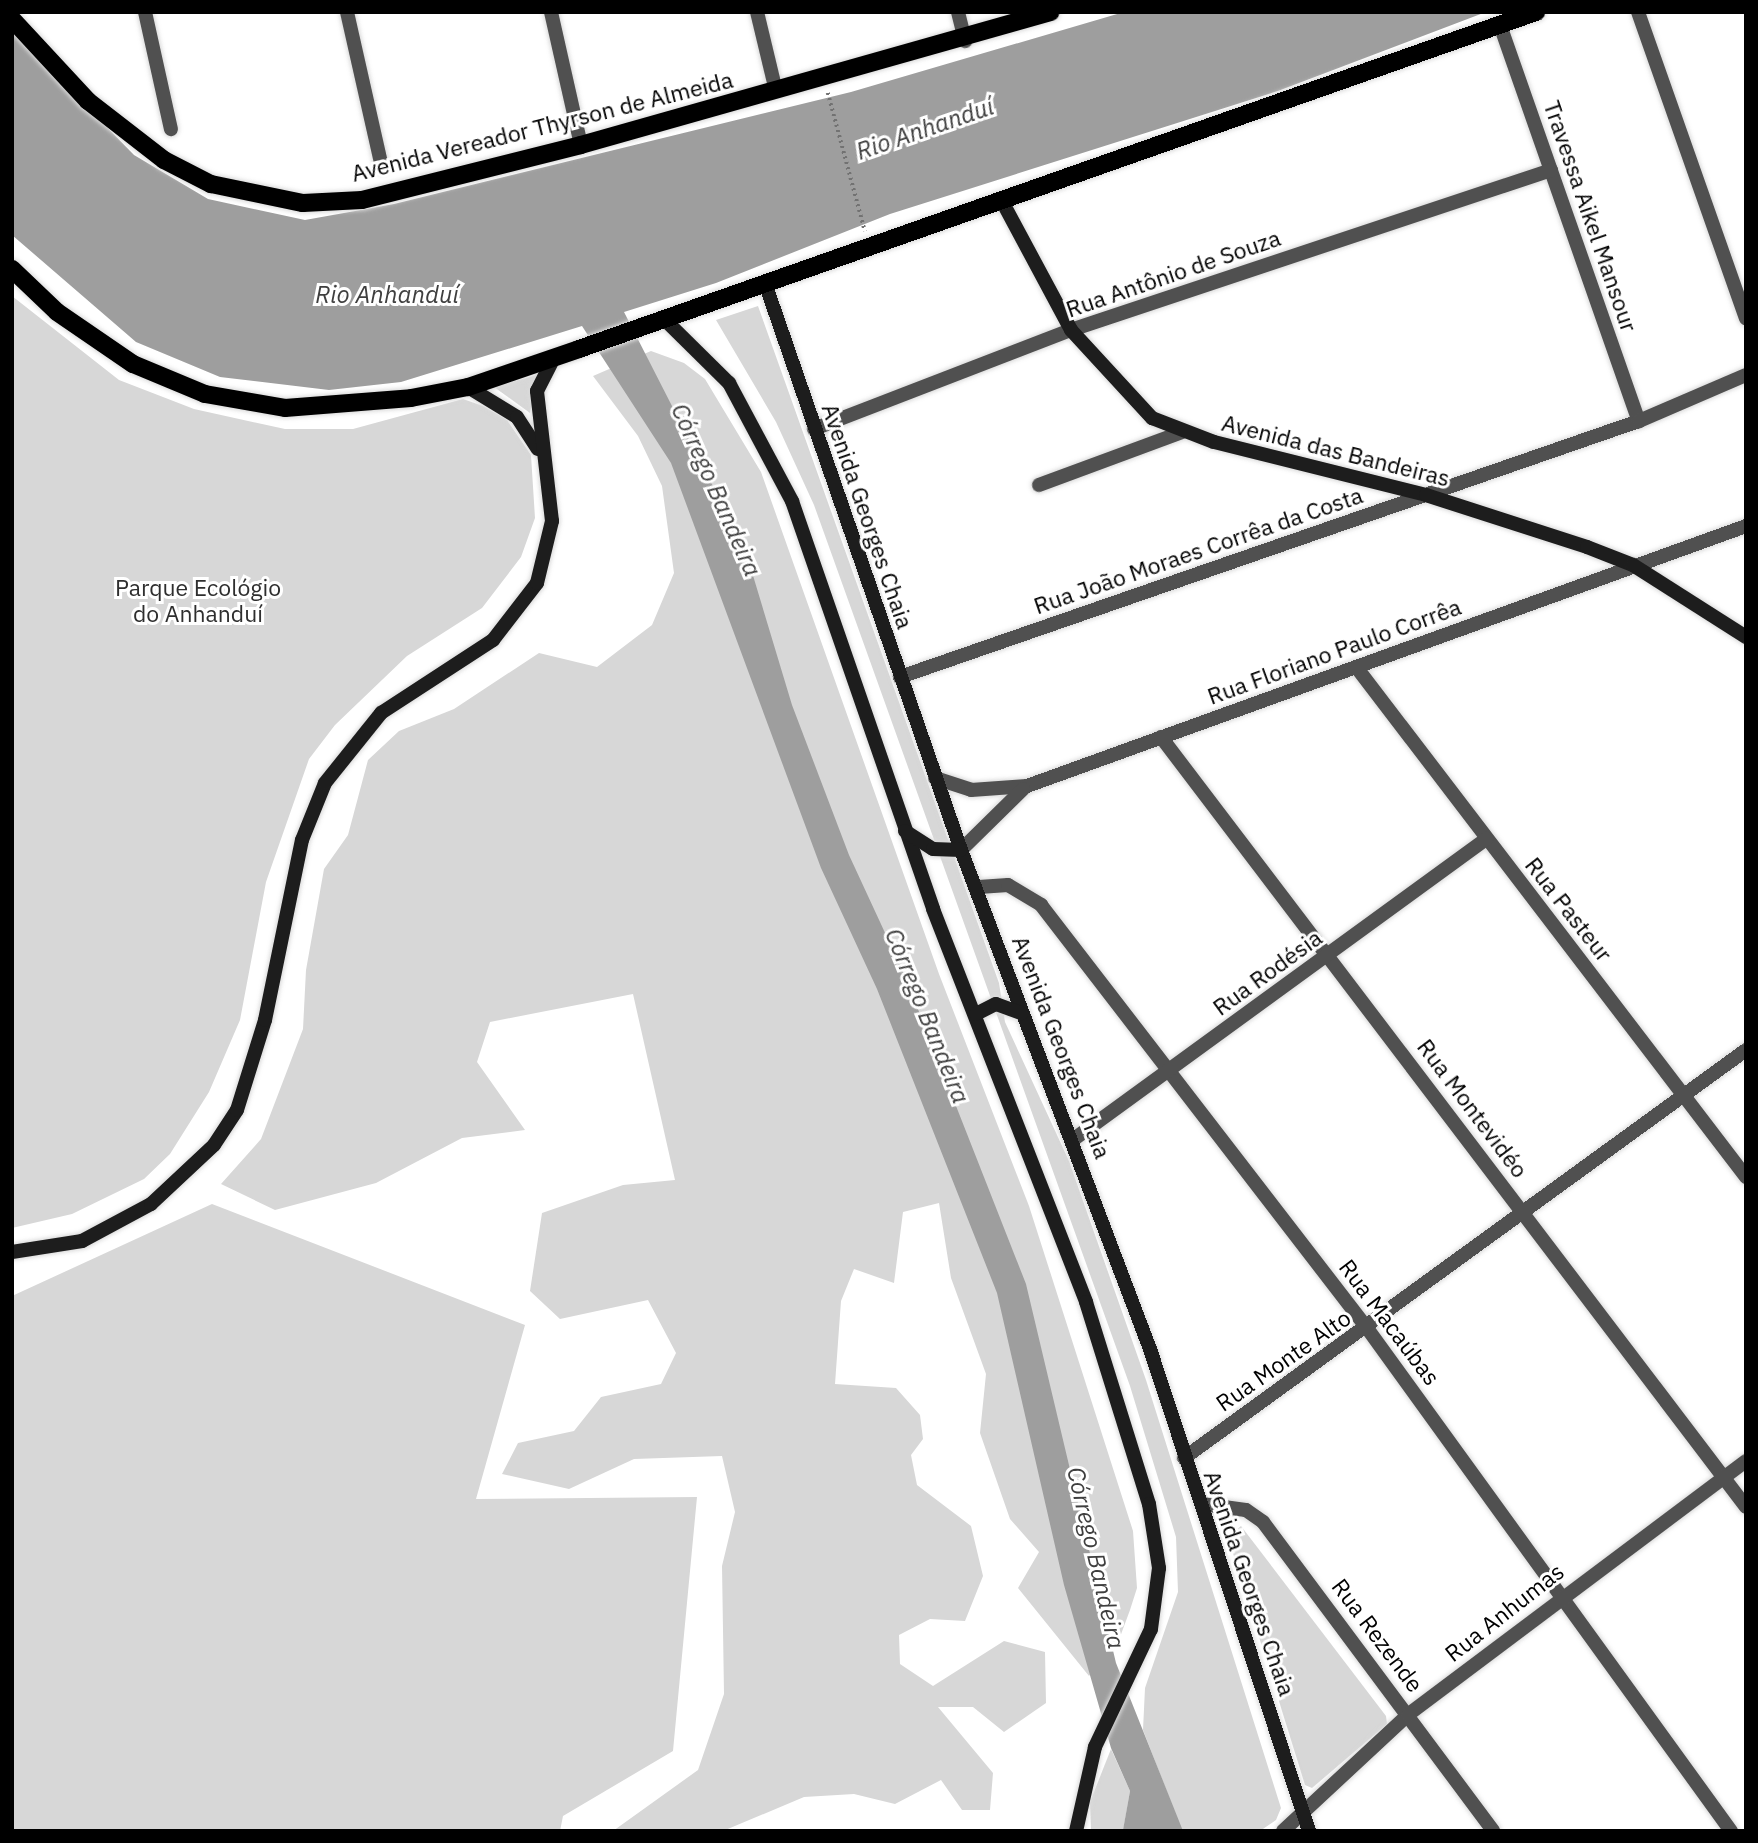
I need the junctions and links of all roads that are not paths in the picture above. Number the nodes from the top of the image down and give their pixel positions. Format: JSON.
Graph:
{"nodes":[{"id":1,"x":145,"y":12,"type":"edge"},
{"id":2,"x":347,"y":12,"type":"edge"},
{"id":3,"x":551,"y":12,"type":"edge"},
{"id":4,"x":757,"y":12,"type":"edge"},
{"id":5,"x":958,"y":12,"type":"edge"},
{"id":6,"x":1051,"y":12,"type":"edge"},
{"id":7,"x":1536,"y":12,"type":"edge"},
{"id":8,"x":1638,"y":12,"type":"edge"},
{"id":9,"x":12,"y":19,"type":"edge"},
{"id":10,"x":1500,"y":26,"type":"junction"},
{"id":11,"x":965,"y":41,"type":"junction"},
{"id":12,"x":776,"y":91,"type":"junction"},
{"id":13,"x":172,"y":129,"type":"dead end"},
{"id":14,"x":581,"y":145,"type":"junction"},
{"id":15,"x":382,"y":167,"type":"dead end"},
{"id":16,"x":1551,"y":170,"type":"junction"},
{"id":17,"x":1003,"y":203,"type":"junction"},
{"id":18,"x":12,"y":269,"type":"edge"},
{"id":19,"x":765,"y":283,"type":"junction"},
{"id":20,"x":663,"y":318,"type":"junction"},
{"id":21,"x":1746,"y":319,"type":"edge"},
{"id":22,"x":1071,"y":330,"type":"junction"},
{"id":23,"x":555,"y":356,"type":"junction"},
{"id":24,"x":1746,"y":375,"type":"edge"},
{"id":25,"x":468,"y":387,"type":"junction"},
{"id":26,"x":1639,"y":421,"type":"junction"},
{"id":27,"x":814,"y":429,"type":"junction"},
{"id":28,"x":1182,"y":432,"type":"junction"},
{"id":29,"x":545,"y":459,"type":"junction"},
{"id":30,"x":1039,"y":485,"type":"dead end"},
{"id":31,"x":1426,"y":495,"type":"junction"},
{"id":32,"x":1746,"y":526,"type":"edge"},
{"id":33,"x":1723,"y":534,"type":"junction"},
{"id":34,"x":1746,"y":540,"type":"edge"},
{"id":35,"x":1633,"y":565,"type":"junction"},
{"id":36,"x":1746,"y":637,"type":"edge"},
{"id":37,"x":1357,"y":668,"type":"junction"},
{"id":38,"x":900,"y":677,"type":"junction"},
{"id":39,"x":1161,"y":737,"type":"junction"},
{"id":40,"x":935,"y":778,"type":"junction"},
{"id":41,"x":1027,"y":786,"type":"junction"},
{"id":42,"x":904,"y":830,"type":"junction"},
{"id":43,"x":1486,"y":839,"type":"junction"},
{"id":44,"x":961,"y":850,"type":"junction"},
{"id":45,"x":979,"y":887,"type":"junction"},
{"id":46,"x":1331,"y":954,"type":"junction"},
{"id":47,"x":1021,"y":1013,"type":"junction"},
{"id":48,"x":976,"y":1014,"type":"junction"},
{"id":49,"x":1746,"y":1051,"type":"edge"},
{"id":50,"x":1167,"y":1074,"type":"junction"},
{"id":51,"x":1684,"y":1093,"type":"junction"},
{"id":52,"x":1074,"y":1139,"type":"junction"},
{"id":53,"x":1746,"y":1177,"type":"edge"},
{"id":54,"x":1524,"y":1214,"type":"junction"},
{"id":55,"x":12,"y":1252,"type":"edge"},
{"id":56,"x":1367,"y":1328,"type":"junction"},
{"id":57,"x":1184,"y":1458,"type":"junction"},
{"id":58,"x":1746,"y":1461,"type":"edge"},
{"id":59,"x":1723,"y":1478,"type":"junction"},
{"id":60,"x":1202,"y":1504,"type":"junction"},
{"id":61,"x":1746,"y":1507,"type":"edge"},
{"id":62,"x":1563,"y":1595,"type":"junction"},
{"id":63,"x":1409,"y":1714,"type":"junction"},
{"id":64,"x":1303,"y":1815,"type":"junction"},
{"id":65,"x":1076,"y":1831,"type":"edge"},
{"id":66,"x":1283,"y":1831,"type":"edge"},
{"id":67,"x":1309,"y":1831,"type":"edge"},
{"id":68,"x":1493,"y":1831,"type":"edge"},
{"id":69,"x":1731,"y":1831,"type":"edge"}],
"edges":[{"from":1,"to":13,"type":"street"},
{"from":2,"to":15,"type":"street"},
{"from":3,"to":14,"type":"street"},
{"from":4,"to":12,"type":"street"},
{"from":5,"to":11,"type":"street"},
{"from":6,"to":11,"type":"main road","name":"Avenida Vereador Thyrson de Almeida"},
{"from":7,"to":10,"type":"main road"},
{"from":8,"to":21,"type":"street"},
{"from":9,"to":14,"type":"main road","name":"Avenida Vereador Thyrson de Almeida"},
{"from":10,"to":16,"type":"street","name":"Travessa Aikel Mansour"},
{"from":10,"to":17,"type":"main road"},
{"from":11,"to":12,"type":"main road","name":"Avenida Vereador Thyrson de Almeida"},
{"from":12,"to":14,"type":"main road","name":"Avenida Vereador Thyrson de Almeida"},
{"from":16,"to":22,"type":"street","name":"Rua Antônio de Souza"},
{"from":16,"to":26,"type":"street","name":"Travessa Aikel Mansour"},
{"from":17,"to":19,"type":"main road"},
{"from":17,"to":22,"type":"main road","name":"Avenida das Bandeiras"},
{"from":18,"to":25,"type":"main road"},
{"from":19,"to":20,"type":"main road"},
{"from":19,"to":27,"type":"main road","name":"Avenida Georges Chaia"},
{"from":20,"to":23,"type":"main road"},
{"from":20,"to":42,"type":"main road"},
{"from":22,"to":27,"type":"street","name":"Rua Antônio de Souza"},
{"from":22,"to":28,"type":"main road","name":"Avenida das Bandeiras"},
{"from":23,"to":25,"type":"main road"},
{"from":23,"to":29,"type":"main road"},
{"from":24,"to":26,"type":"street","name":"Rua João Moraes Corrêa da Costa"},
{"from":25,"to":29,"type":"main road"},
{"from":26,"to":31,"type":"street","name":"Rua João Moraes Corrêa da Costa"},
{"from":27,"to":38,"type":"main road","name":"Avenida Georges Chaia"},
{"from":28,"to":30,"type":"street"},
{"from":28,"to":31,"type":"main road","name":"Avenida das Bandeiras"},
{"from":29,"to":55,"type":"main road"},
{"from":31,"to":35,"type":"main road","name":"Avenida das Bandeiras"},
{"from":31,"to":38,"type":"street","name":"Rua João Moraes Corrêa da Costa"},
{"from":32,"to":33,"type":"street","name":"Rua Floriano Paulo Corrêa"},
{"from":33,"to":34,"type":"street"},
{"from":33,"to":35,"type":"street","name":"Rua Floriano Paulo Corrêa"},
{"from":35,"to":36,"type":"main road","name":"Avenida das Bandeiras"},
{"from":35,"to":37,"type":"street","name":"Rua Floriano Paulo Corrêa"},
{"from":37,"to":39,"type":"street","name":"Rua Floriano Paulo Corrêa"},
{"from":37,"to":43,"type":"street","name":"Rua Pasteur"},
{"from":38,"to":40,"type":"main road","name":"Avenida Georges Chaia"},
{"from":39,"to":41,"type":"street","name":"Rua Floriano Paulo Corrêa"},
{"from":39,"to":46,"type":"street","name":"Rua Montevidéo"},
{"from":40,"to":41,"type":"street","name":"Rua Floriano Paulo Corrêa"},
{"from":40,"to":44,"type":"main road","name":"Avenida Georges Chaia"},
{"from":41,"to":44,"type":"street"},
{"from":42,"to":44,"type":"main road"},
{"from":42,"to":48,"type":"main road"},
{"from":43,"to":46,"type":"street","name":"Rua Rodésia"},
{"from":43,"to":51,"type":"street","name":"Rua Pasteur"},
{"from":44,"to":45,"type":"main road","name":"Avenida Georges Chaia"},
{"from":45,"to":47,"type":"main road","name":"Avenida Georges Chaia"},
{"from":45,"to":50,"type":"street","name":"Rua Macaúbas"},
{"from":46,"to":50,"type":"street","name":"Rua Rodésia"},
{"from":46,"to":54,"type":"street","name":"Rua Montevidéo"},
{"from":47,"to":48,"type":"main road"},
{"from":47,"to":52,"type":"main road","name":"Avenida Georges Chaia"},
{"from":48,"to":65,"type":"main road"},
{"from":49,"to":51,"type":"street","name":"Rua Monte Alto"},
{"from":50,"to":52,"type":"street","name":"Rua Rodésia"},
{"from":50,"to":56,"type":"street","name":"Rua Macaúbas"},
{"from":51,"to":53,"type":"street","name":"Rua Pasteur"},
{"from":51,"to":54,"type":"street","name":"Rua Monte Alto"},
{"from":52,"to":57,"type":"main road","name":"Avenida Georges Chaia"},
{"from":54,"to":56,"type":"street","name":"Rua Monte Alto"},
{"from":54,"to":59,"type":"street","name":"Rua Montevidéo"},
{"from":56,"to":57,"type":"street","name":"Rua Monte Alto"},
{"from":56,"to":62,"type":"street","name":"Rua Macaúbas"},
{"from":57,"to":60,"type":"main road","name":"Avenida Georges Chaia"},
{"from":58,"to":59,"type":"street","name":"Rua Anhumas"},
{"from":59,"to":61,"type":"street","name":"Rua Montevidéo"},
{"from":59,"to":62,"type":"street","name":"Rua Anhumas"},
{"from":60,"to":63,"type":"street","name":"Rua Rezende"},
{"from":60,"to":64,"type":"main road","name":"Avenida Georges Chaia"},
{"from":62,"to":63,"type":"street","name":"Rua Anhumas"},
{"from":62,"to":69,"type":"street","name":"Rua Macaúbas"},
{"from":63,"to":64,"type":"street","name":"Rua Anhumas"},
{"from":63,"to":68,"type":"street","name":"Rua Rezende"},
{"from":64,"to":66,"type":"street","name":"Rua Anhumas"},
{"from":64,"to":67,"type":"main road","name":"Avenida Georges Chaia"}]}
